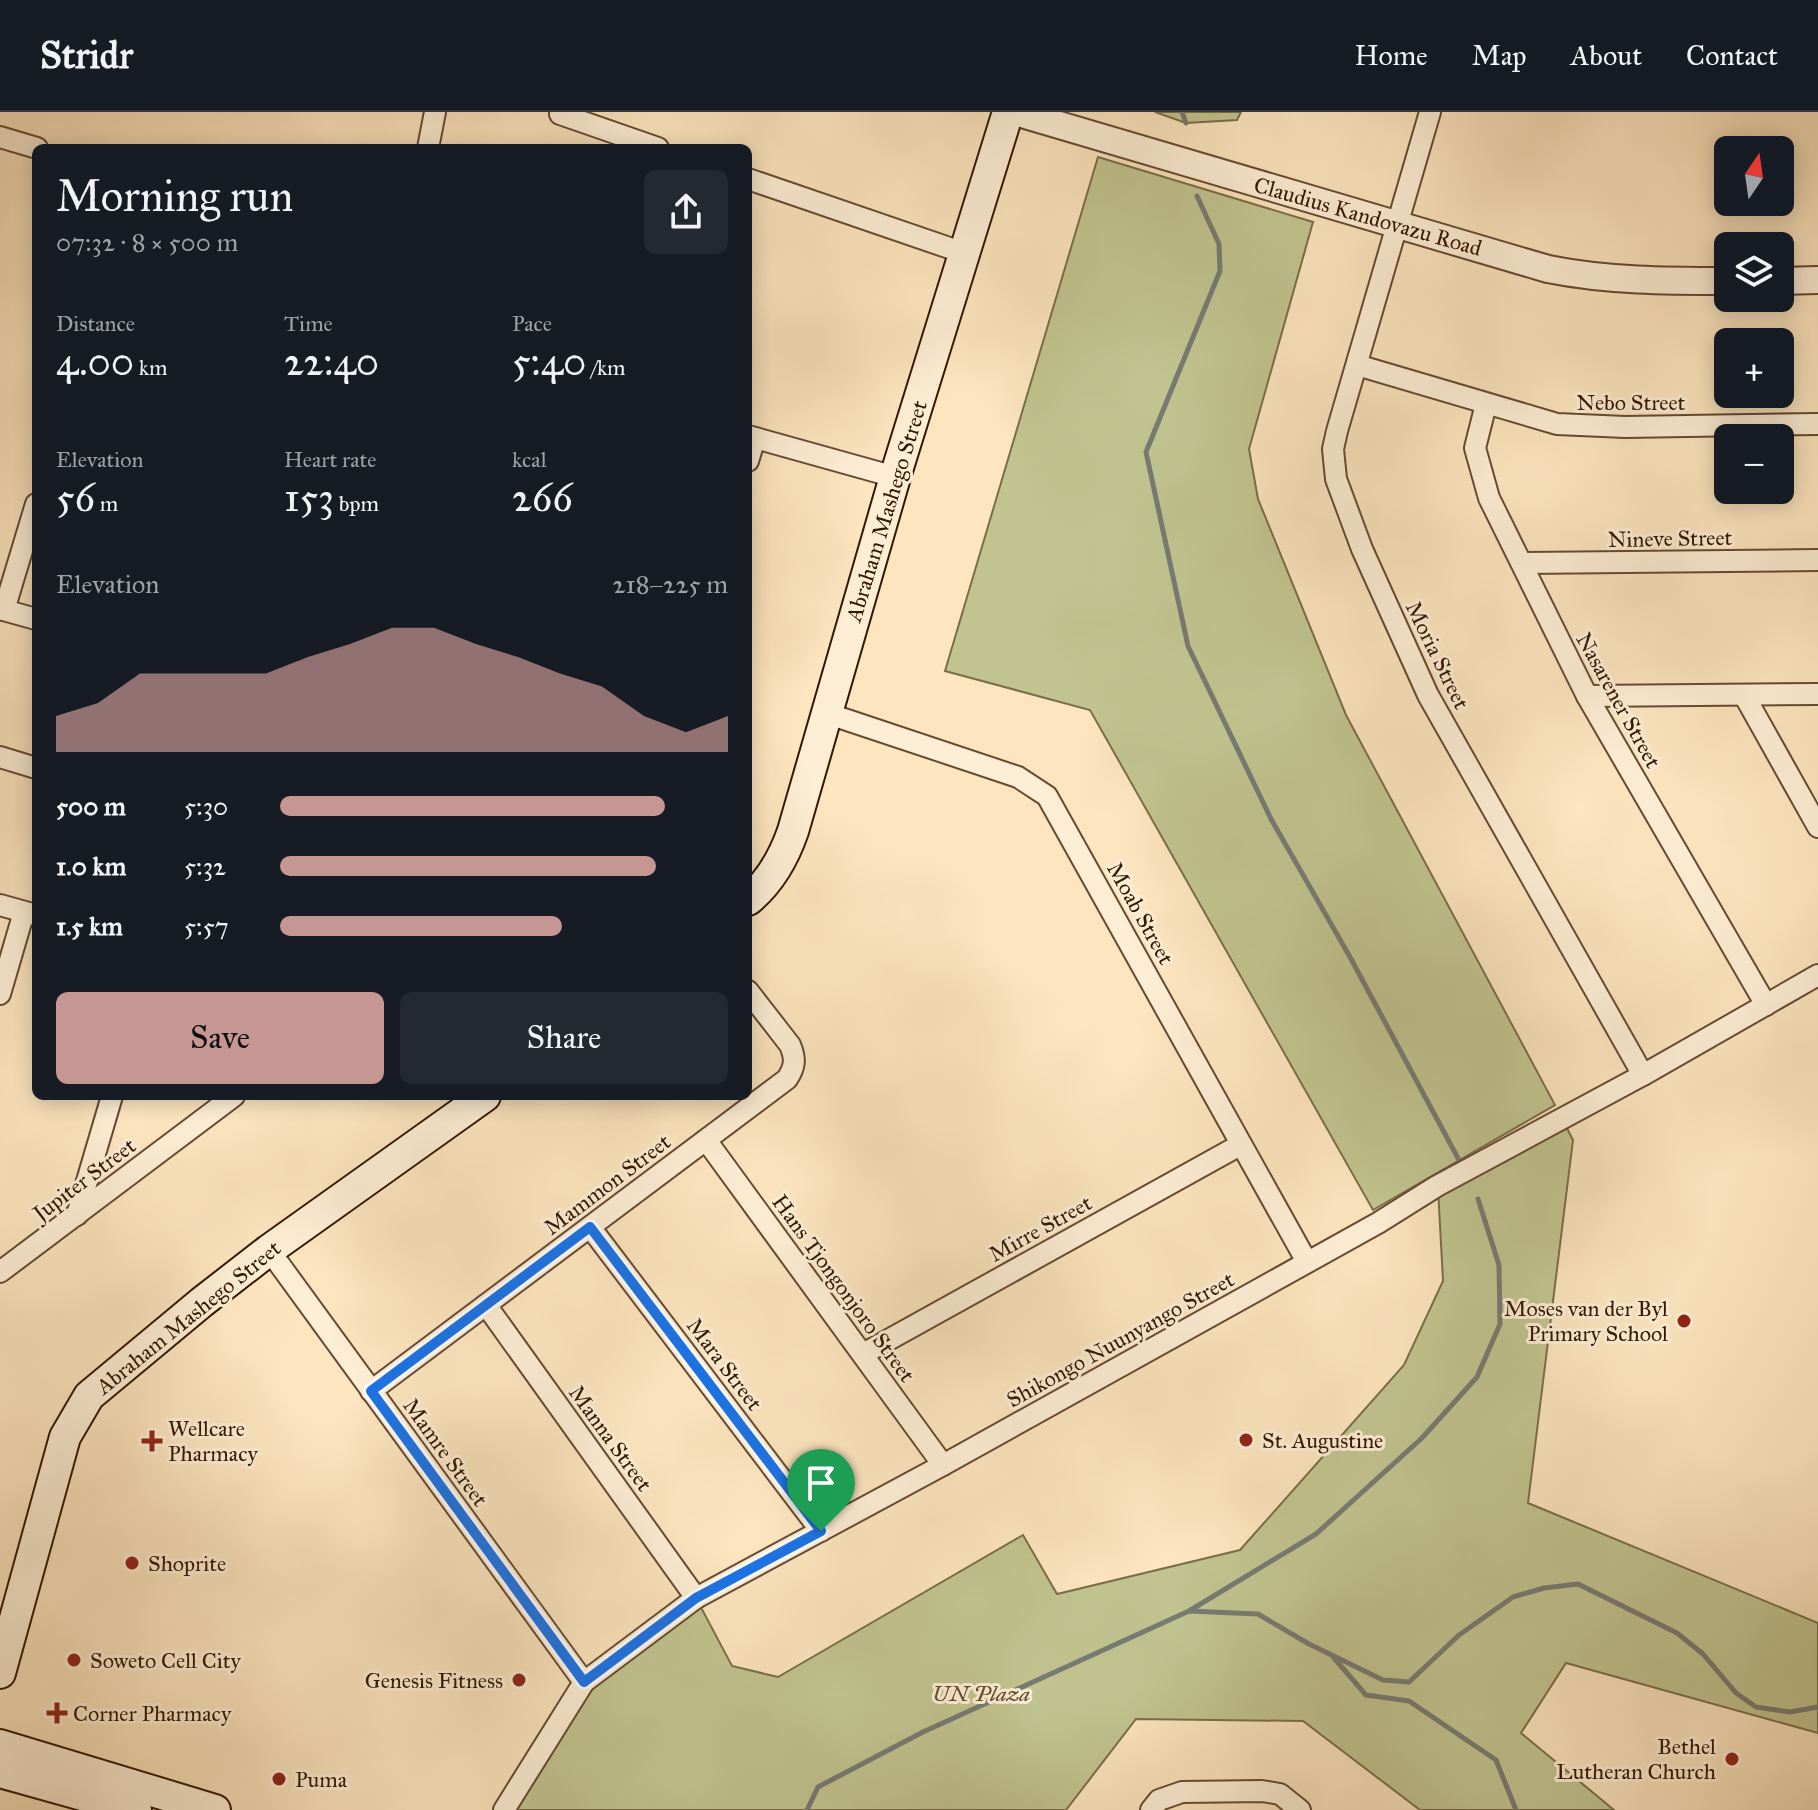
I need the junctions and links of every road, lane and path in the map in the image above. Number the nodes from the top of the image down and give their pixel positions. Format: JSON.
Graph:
{"nodes":[{"id":1,"x":435,"y":112,"type":"edge"},
{"id":2,"x":561,"y":112,"type":"edge"},
{"id":3,"x":1008,"y":112,"type":"edge"},
{"id":4,"x":1015,"y":112,"type":"edge"},
{"id":5,"x":1430,"y":112,"type":"edge"},
{"id":6,"x":0,"y":137,"type":"edge"},
{"id":7,"x":429,"y":144,"type":"edge"},
{"id":8,"x":646,"y":144,"type":"edge"},
{"id":9,"x":32,"y":147,"type":"edge"},
{"id":10,"x":752,"y":180,"type":"edge"},
{"id":11,"x":1398,"y":224,"type":"junction"},
{"id":12,"x":964,"y":253,"type":"junction"},
{"id":13,"x":1818,"y":280,"type":"edge"},
{"id":14,"x":1714,"y":281,"type":"edge"},
{"id":15,"x":1794,"y":281,"type":"edge"},
{"id":16,"x":1357,"y":365,"type":"junction"},
{"id":17,"x":1486,"y":404,"type":"junction"},
{"id":18,"x":1818,"y":424,"type":"edge"},
{"id":19,"x":752,"y":437,"type":"edge"},
{"id":20,"x":895,"y":477,"type":"junction"},
{"id":21,"x":32,"y":516,"type":"edge"},
{"id":22,"x":1818,"y":560,"type":"edge"},
{"id":23,"x":1522,"y":563,"type":"junction"},
{"id":24,"x":2,"y":609,"type":"edge"},
{"id":25,"x":32,"y":618,"type":"edge"},
{"id":26,"x":1818,"y":694,"type":"edge"},
{"id":27,"x":1744,"y":695,"type":"junction"},
{"id":28,"x":1587,"y":696,"type":"junction"},
{"id":29,"x":826,"y":713,"type":"junction"},
{"id":30,"x":0,"y":757,"type":"edge"},
{"id":31,"x":32,"y":767,"type":"edge"},
{"id":32,"x":1818,"y":827,"type":"edge"},
{"id":33,"x":752,"y":896,"type":"edge"},
{"id":34,"x":0,"y":905,"type":"edge"},
{"id":35,"x":30,"y":914,"type":"edge"},
{"id":36,"x":1818,"y":975,"type":"edge"},
{"id":37,"x":0,"y":994,"type":"edge"},
{"id":38,"x":752,"y":996,"type":"edge"},
{"id":39,"x":1766,"y":1005,"type":"junction"},
{"id":40,"x":1643,"y":1075,"type":"junction"},
{"id":41,"x":111,"y":1100,"type":"edge"},
{"id":42,"x":229,"y":1100,"type":"edge"},
{"id":43,"x":479,"y":1100,"type":"edge"},
{"id":44,"x":706,"y":1140,"type":"junction"},
{"id":45,"x":1240,"y":1145,"type":"junction"},
{"id":46,"x":77,"y":1215,"type":"junction"},
{"id":47,"x":590,"y":1227,"type":"junction"},
{"id":48,"x":269,"y":1250,"type":"junction"},
{"id":49,"x":1307,"y":1262,"type":"junction"},
{"id":50,"x":0,"y":1272,"type":"edge"},
{"id":51,"x":486,"y":1305,"type":"junction"},
{"id":52,"x":863,"y":1354,"type":"junction"},
{"id":53,"x":371,"y":1391,"type":"junction"},
{"id":54,"x":943,"y":1465,"type":"junction"},
{"id":55,"x":821,"y":1531,"type":"junction"},
{"id":56,"x":696,"y":1598,"type":"junction"},
{"id":57,"x":0,"y":1673,"type":"edge"},
{"id":58,"x":584,"y":1682,"type":"junction"},
{"id":59,"x":0,"y":1745,"type":"edge"},
{"id":60,"x":0,"y":1772,"type":"edge"},
{"id":61,"x":136,"y":1810,"type":"edge"},
{"id":62,"x":215,"y":1810,"type":"edge"},
{"id":63,"x":504,"y":1810,"type":"edge"},
{"id":64,"x":1151,"y":1810,"type":"edge"},
{"id":65,"x":1300,"y":1810,"type":"edge"}],
"edges":[{"from":1,"to":7,"type":"street"},
{"from":2,"to":8,"type":"street"},
{"from":3,"to":12,"type":"main road","name":"Abraham Mashego Street"},
{"from":4,"to":11,"type":"street","name":"Claudius Kandovazu Road"},
{"from":5,"to":11,"type":"street","name":"Moria Street"},
{"from":6,"to":9,"type":"street"},
{"from":10,"to":12,"type":"street"},
{"from":11,"to":14,"type":"street","name":"Claudius Kandovazu Road"},
{"from":11,"to":16,"type":"street","name":"Moria Street"},
{"from":12,"to":20,"type":"main road","name":"Abraham Mashego Street"},
{"from":13,"to":15,"type":"street"},
{"from":16,"to":17,"type":"street","name":"Nebo Street"},
{"from":16,"to":40,"type":"street","name":"Moria Street"},
{"from":17,"to":18,"type":"street","name":"Nebo Street"},
{"from":17,"to":23,"type":"street","name":"Nasarener Street"},
{"from":19,"to":20,"type":"street"},
{"from":20,"to":29,"type":"main road","name":"Abraham Mashego Street"},
{"from":21,"to":24,"type":"street"},
{"from":22,"to":23,"type":"street","name":"Nineve Street"},
{"from":23,"to":28,"type":"street","name":"Nasarener Street"},
{"from":24,"to":25,"type":"street"},
{"from":26,"to":27,"type":"street"},
{"from":27,"to":28,"type":"street"},
{"from":27,"to":32,"type":"street"},
{"from":28,"to":39,"type":"street","name":"Nasarener Street"},
{"from":29,"to":33,"type":"main road","name":"Abraham Mashego Street"},
{"from":29,"to":45,"type":"street","name":"Moab Street"},
{"from":30,"to":31,"type":"street"},
{"from":34,"to":35,"type":"street"},
{"from":35,"to":37,"type":"street"},
{"from":36,"to":39,"type":"street","name":"Shikongo Nuunyango Street"},
{"from":38,"to":44,"type":"street","name":"Mammon Street"},
{"from":39,"to":40,"type":"street","name":"Shikongo Nuunyango Street"},
{"from":40,"to":49,"type":"street","name":"Shikongo Nuunyango Street"},
{"from":41,"to":46,"type":"street"},
{"from":42,"to":46,"type":"street","name":"Jupiter Street"},
{"from":43,"to":48,"type":"main road","name":"Abraham Mashego Street"},
{"from":44,"to":47,"type":"street","name":"Mammon Street"},
{"from":44,"to":52,"type":"street","name":"Hans Tjongonjoro Street"},
{"from":45,"to":49,"type":"street","name":"Moab Street"},
{"from":45,"to":52,"type":"street","name":"Mirre Street"},
{"from":46,"to":50,"type":"street","name":"Jupiter Street"},
{"from":47,"to":51,"type":"street","name":"Mammon Street"},
{"from":47,"to":55,"type":"street","name":"Mara Street"},
{"from":48,"to":53,"type":"street","name":"Mamre Street"},
{"from":48,"to":57,"type":"main road","name":"Abraham Mashego Street"},
{"from":49,"to":54,"type":"street","name":"Shikongo Nuunyango Street"},
{"from":51,"to":53,"type":"street","name":"Mammon Street"},
{"from":51,"to":56,"type":"street","name":"Manna Street"},
{"from":52,"to":54,"type":"street","name":"Hans Tjongonjoro Street"},
{"from":53,"to":58,"type":"street","name":"Mamre Street"},
{"from":54,"to":55,"type":"street","name":"Shikongo Nuunyango Street"},
{"from":55,"to":56,"type":"street","name":"Shikongo Nuunyango Street"},
{"from":56,"to":58,"type":"street","name":"Shikongo Nuunyango Street"},
{"from":58,"to":63,"type":"street","name":"Shikongo Nuunyango Street"},
{"from":59,"to":62,"type":"main road"},
{"from":60,"to":61,"type":"main road"},
{"from":64,"to":65,"type":"street"}]}
